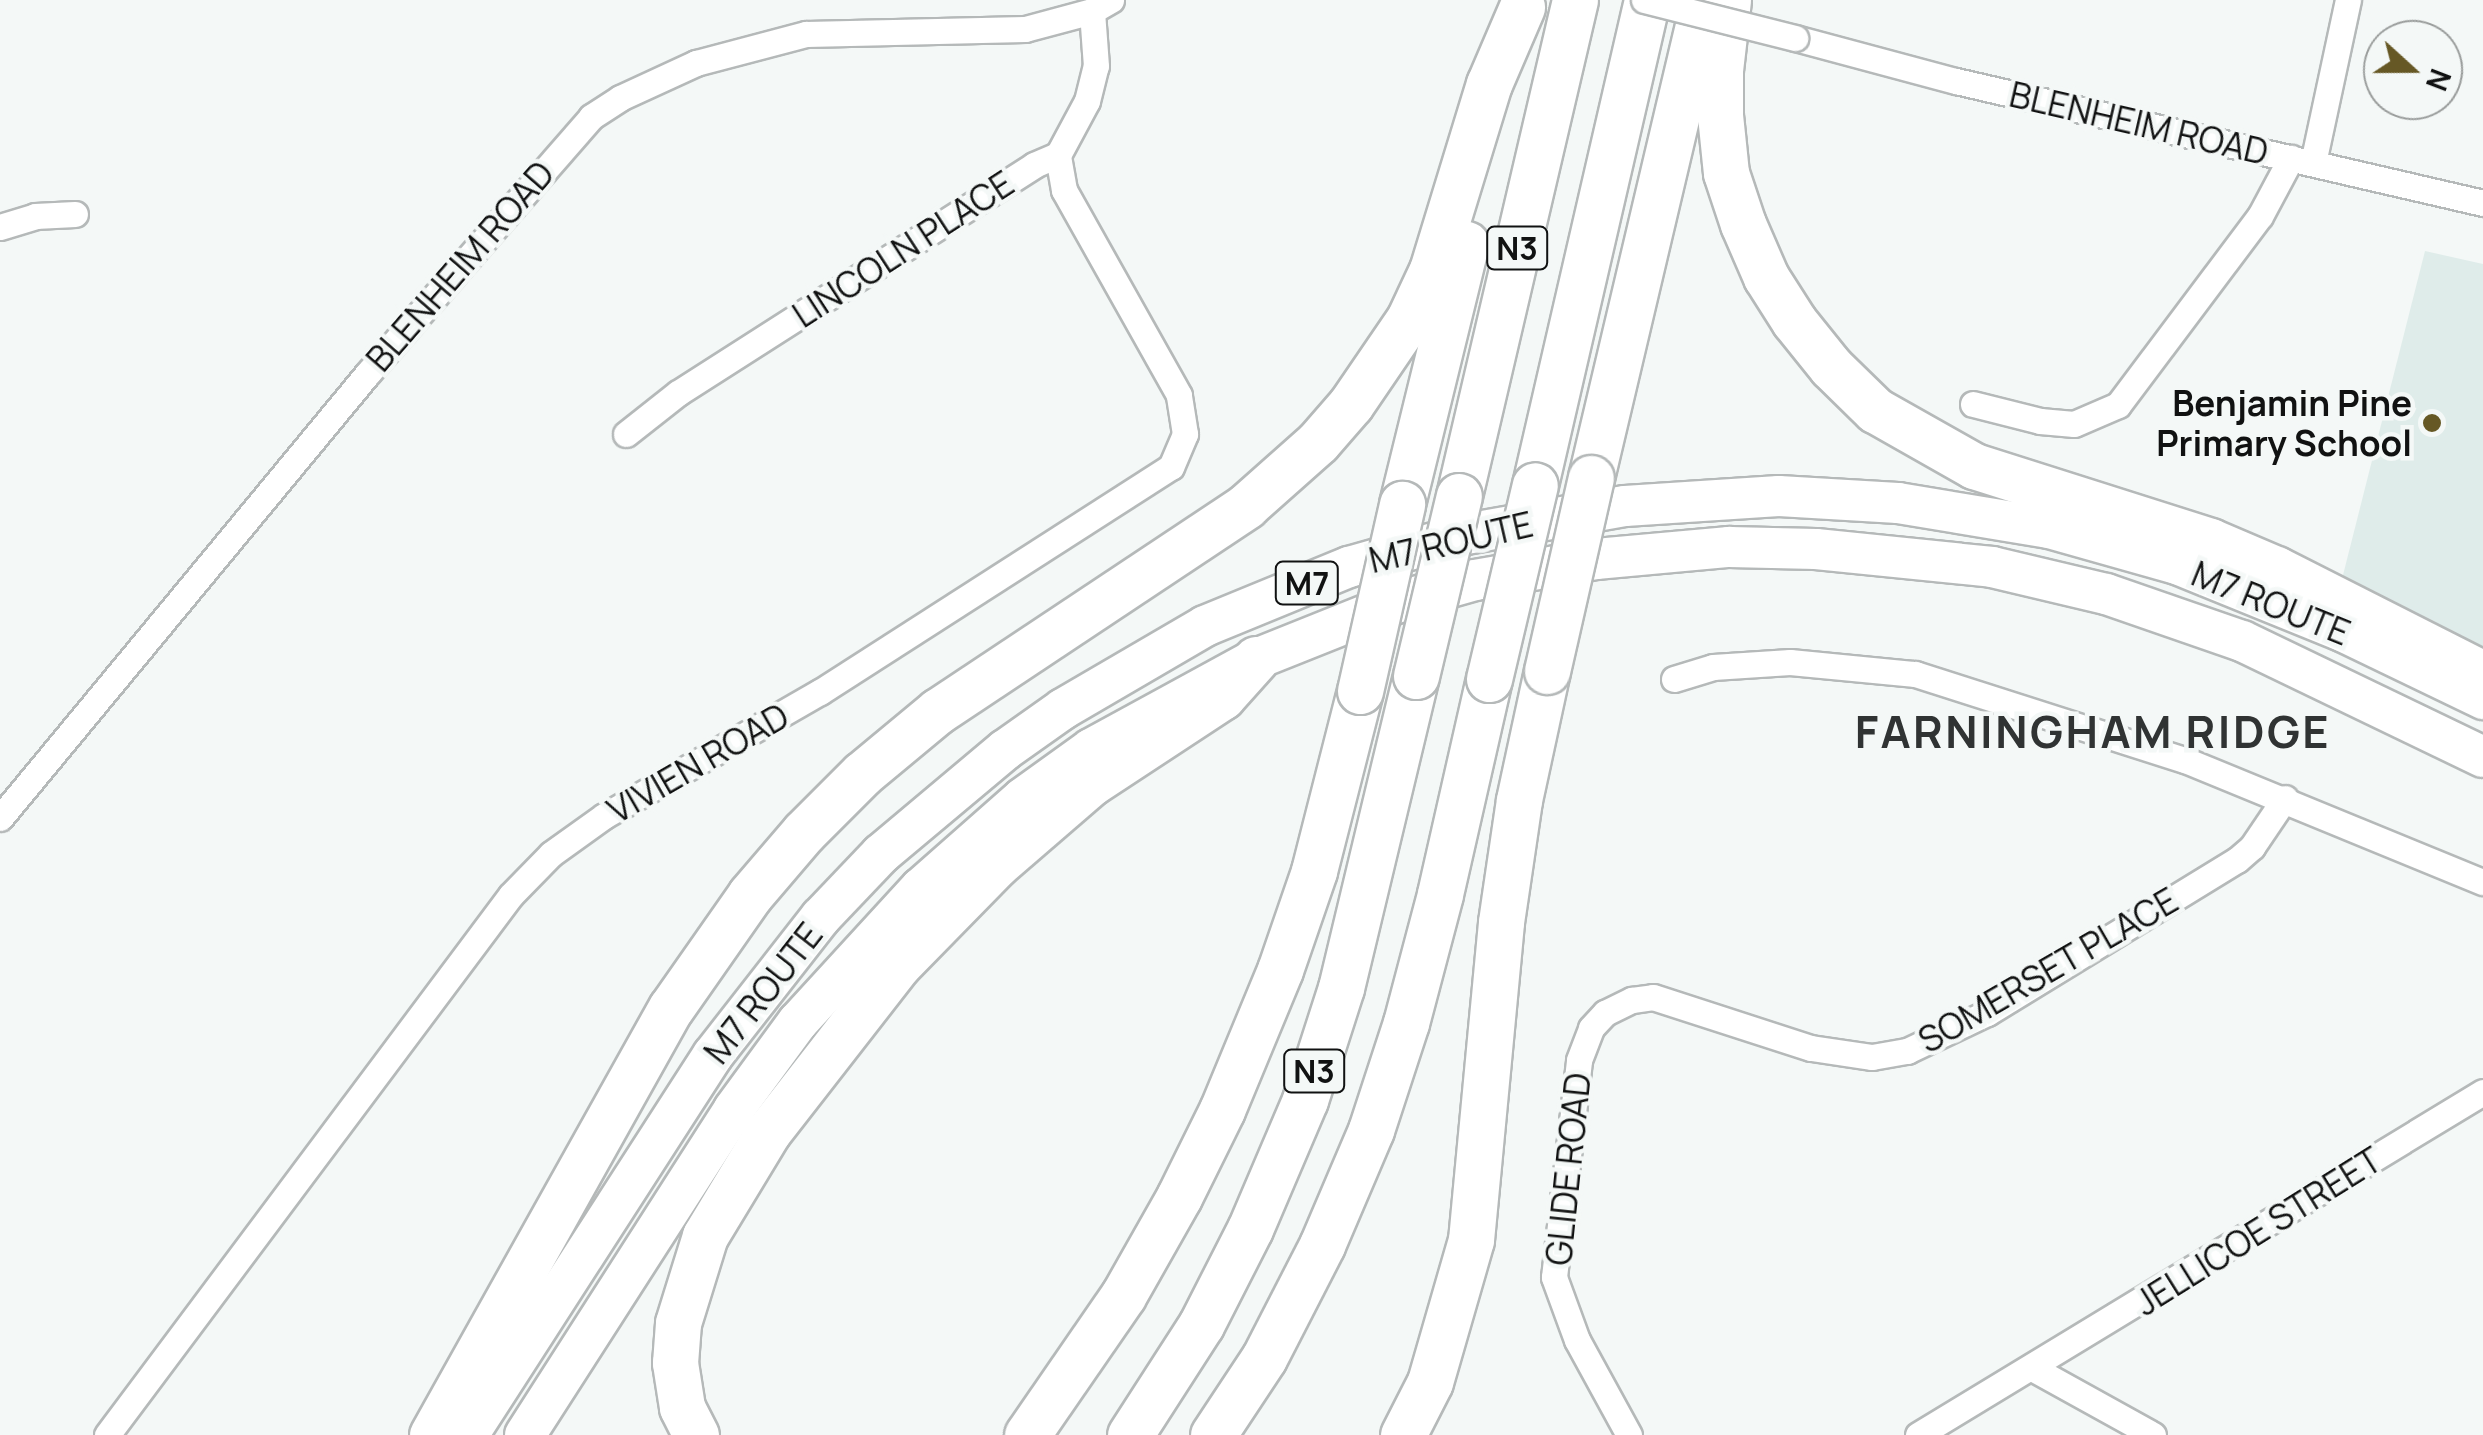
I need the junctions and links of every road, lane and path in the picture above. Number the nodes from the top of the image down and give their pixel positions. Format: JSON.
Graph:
{"nodes":[{"id":1,"x":1575,"y":0,"type":"edge"},
{"id":2,"x":1646,"y":0,"type":"edge"},
{"id":3,"x":1704,"y":0,"type":"edge"},
{"id":4,"x":1728,"y":0,"type":"edge"},
{"id":5,"x":2348,"y":0,"type":"edge"},
{"id":6,"x":1523,"y":4,"type":"edge"},
{"id":7,"x":1101,"y":6,"type":"edge"},
{"id":8,"x":1058,"y":155,"type":"junction"},
{"id":9,"x":2302,"y":160,"type":"junction"},
{"id":10,"x":2483,"y":203,"type":"edge"},
{"id":11,"x":75,"y":214,"type":"dead end"},
{"id":12,"x":0,"y":226,"type":"edge"},
{"id":13,"x":1973,"y":404,"type":"dead end"},
{"id":14,"x":626,"y":434,"type":"dead end"},
{"id":15,"x":1256,"y":659,"type":"junction"},
{"id":16,"x":2483,"y":674,"type":"edge"},
{"id":17,"x":1674,"y":680,"type":"dead end"},
{"id":18,"x":2483,"y":698,"type":"edge"},
{"id":19,"x":2483,"y":757,"type":"edge"},
{"id":20,"x":2285,"y":798,"type":"junction"},
{"id":21,"x":0,"y":818,"type":"edge"},
{"id":22,"x":2483,"y":882,"type":"edge"},
{"id":23,"x":1606,"y":1013,"type":"joint"},
{"id":24,"x":2483,"y":1092,"type":"edge"},
{"id":25,"x":2034,"y":1369,"type":"junction"},
{"id":26,"x":107,"y":1435,"type":"edge"},
{"id":27,"x":432,"y":1435,"type":"edge"},
{"id":28,"x":468,"y":1435,"type":"edge"},
{"id":29,"x":525,"y":1435,"type":"edge"},
{"id":30,"x":696,"y":1435,"type":"edge"},
{"id":31,"x":1027,"y":1435,"type":"edge"},
{"id":32,"x":1130,"y":1435,"type":"edge"},
{"id":33,"x":1214,"y":1435,"type":"edge"},
{"id":34,"x":1404,"y":1435,"type":"edge"},
{"id":35,"x":1629,"y":1435,"type":"edge"},
{"id":36,"x":1918,"y":1435,"type":"edge"},
{"id":37,"x":2154,"y":1435,"type":"edge"}],
"edges":[{"from":1,"to":32,"type":"highway","number":"N3","bridge":true},
{"from":2,"to":9,"type":"street","name":"BLENHEIM ROAD","bridge":true},
{"from":2,"to":33,"type":"highway","number":"N3","bridge":true},
{"from":3,"to":34,"type":"highway","bridge":true},
{"from":4,"to":16,"type":"highway"},
{"from":5,"to":9,"type":"street"},
{"from":6,"to":27,"type":"highway"},
{"from":6,"to":31,"type":"highway","bridge":true},
{"from":7,"to":8,"type":"street"},
{"from":7,"to":21,"type":"street","name":"BLENHEIM ROAD"},
{"from":8,"to":14,"type":"street","name":"LINCOLN PLACE"},
{"from":8,"to":26,"type":"street","name":"VIVIEN ROAD"},
{"from":9,"to":10,"type":"street","name":"BLENHEIM ROAD"},
{"from":9,"to":13,"type":"street"},
{"from":11,"to":12,"type":"street"},
{"from":15,"to":19,"type":"highway","name":"M7 ROUTE","number":"M7"},
{"from":15,"to":29,"type":"highway","name":"M7 ROUTE","number":"M7"},
{"from":15,"to":30,"type":"highway"},
{"from":17,"to":20,"type":"street"},
{"from":18,"to":28,"type":"highway","name":"M7 ROUTE","number":"M7"},
{"from":20,"to":22,"type":"street"},
{"from":20,"to":23,"type":"street","name":"SOMERSET PLACE"},
{"from":23,"to":35,"type":"street","name":"GLIDE ROAD"},
{"from":24,"to":25,"type":"street","name":"JELLICOE STREET"},
{"from":25,"to":36,"type":"street","name":"JELLICOE STREET"},
{"from":25,"to":37,"type":"street"}]}
